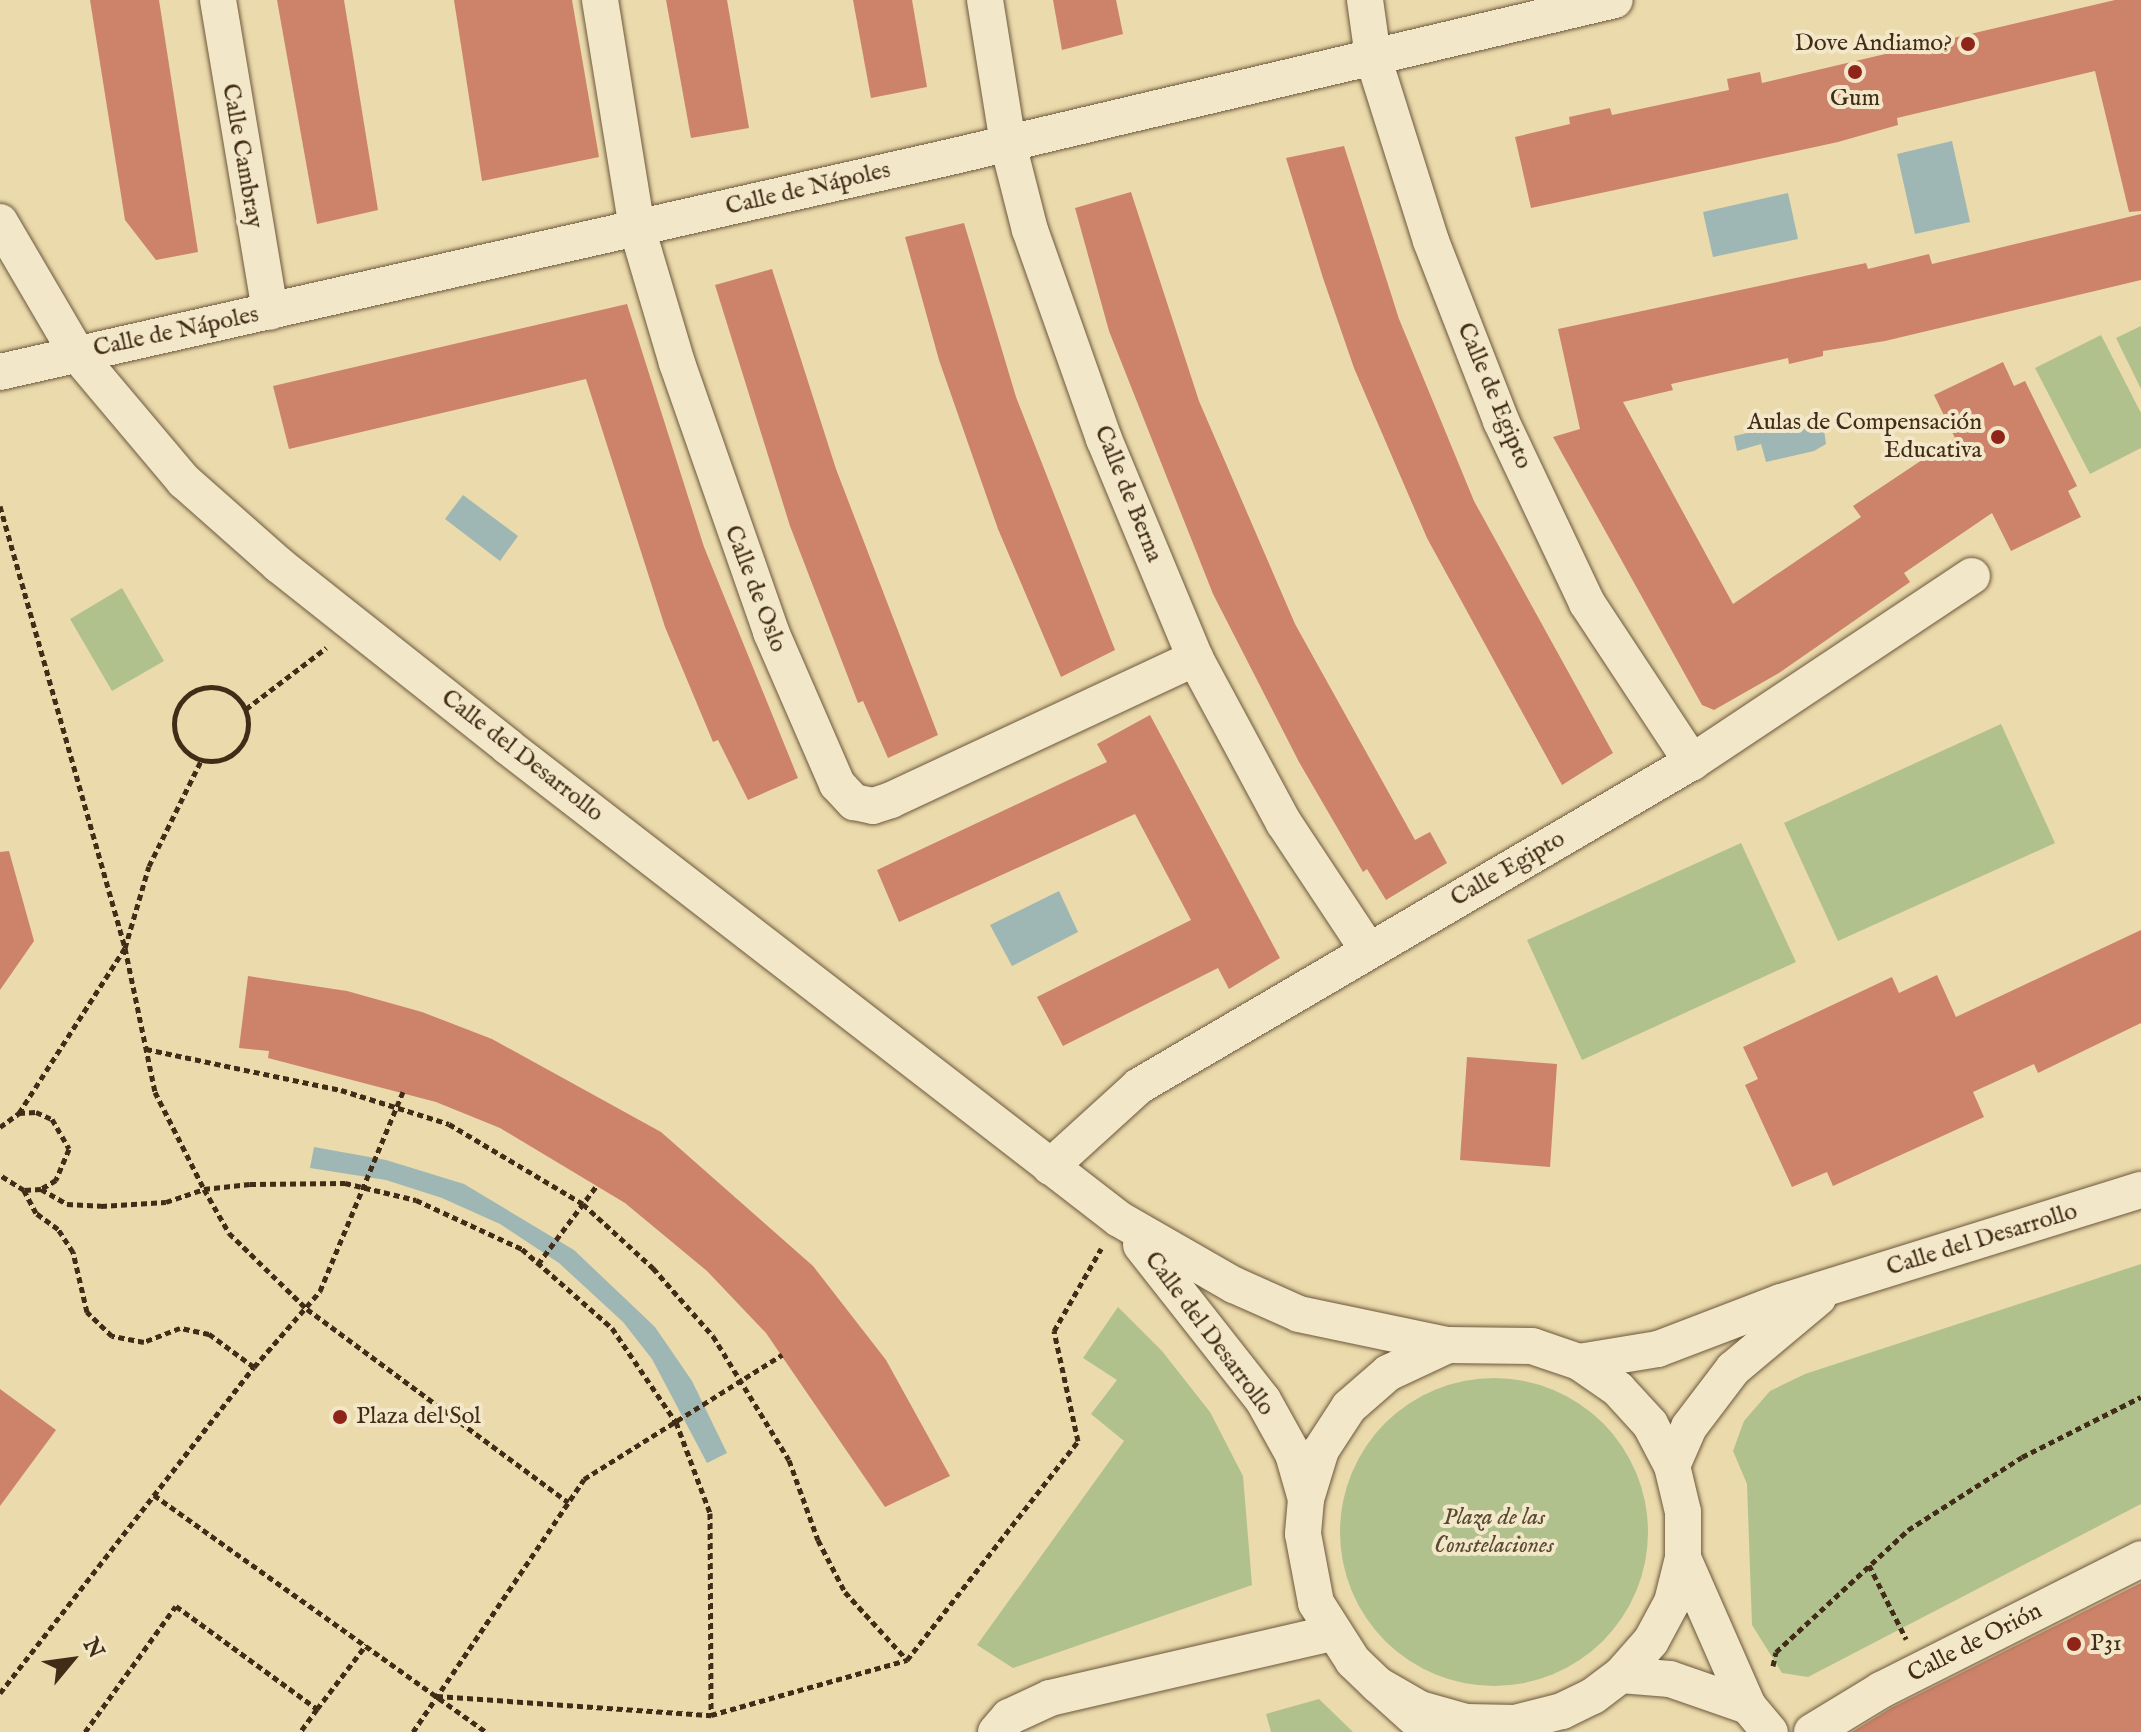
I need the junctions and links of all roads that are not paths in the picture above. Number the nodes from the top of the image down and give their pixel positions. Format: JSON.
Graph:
{"nodes":[{"id":1,"x":218,"y":0,"type":"edge"},
{"id":2,"x":600,"y":0,"type":"edge"},
{"id":3,"x":985,"y":0,"type":"edge"},
{"id":4,"x":1365,"y":0,"type":"edge"},
{"id":5,"x":1615,"y":0,"type":"edge"},
{"id":6,"x":1373,"y":57,"type":"junction"},
{"id":7,"x":1008,"y":144,"type":"junction"},
{"id":8,"x":0,"y":222,"type":"edge"},
{"id":9,"x":637,"y":228,"type":"junction"},
{"id":10,"x":270,"y":312,"type":"junction"},
{"id":11,"x":77,"y":354,"type":"junction"},
{"id":12,"x":0,"y":372,"type":"edge"},
{"id":13,"x":1972,"y":576,"type":"dead end"},
{"id":14,"x":1195,"y":658,"type":"junction"},
{"id":15,"x":1692,"y":762,"type":"junction"},
{"id":16,"x":1368,"y":950,"type":"junction"},
{"id":17,"x":1050,"y":1167,"type":"junction"},
{"id":18,"x":2141,"y":1190,"type":"edge"},
{"id":19,"x":1119,"y":1219,"type":"junction"},
{"id":20,"x":1825,"y":1292,"type":"junction"},
{"id":21,"x":1448,"y":1345,"type":"junction"},
{"id":22,"x":1579,"y":1362,"type":"junction"},
{"id":23,"x":1672,"y":1466,"type":"junction"},
{"id":24,"x":1306,"y":1499,"type":"junction"},
{"id":25,"x":1683,"y":1558,"type":"junction"},
{"id":26,"x":2141,"y":1559,"type":"edge"},
{"id":27,"x":1331,"y":1633,"type":"junction"},
{"id":28,"x":1621,"y":1675,"type":"junction"},
{"id":29,"x":1378,"y":1685,"type":"junction"},
{"id":30,"x":1759,"y":1719,"type":"edge"},
{"id":31,"x":1558,"y":1722,"type":"edge"},
{"id":32,"x":996,"y":1732,"type":"edge"},
{"id":33,"x":1430,"y":1732,"type":"edge"},
{"id":34,"x":1812,"y":1732,"type":"edge"}],
"edges":[{"from":1,"to":10,"type":"street","name":"Calle Cambray"},
{"from":2,"to":9,"type":"street","name":"Calle de Oslo"},
{"from":3,"to":7,"type":"street","name":"Calle de Berna"},
{"from":4,"to":6,"type":"street","name":"Calle de Egipto"},
{"from":5,"to":6,"type":"street","name":"Calle de Nápoles"},
{"from":6,"to":7,"type":"street","name":"Calle de Nápoles"},
{"from":6,"to":15,"type":"street","name":"Calle de Egipto"},
{"from":7,"to":9,"type":"street","name":"Calle de Nápoles"},
{"from":7,"to":14,"type":"street","name":"Calle de Berna"},
{"from":8,"to":11,"type":"street","name":"Calle del Desarrollo"},
{"from":9,"to":10,"type":"street","name":"Calle de Nápoles"},
{"from":9,"to":14,"type":"street","name":"Calle de Oslo"},
{"from":10,"to":11,"type":"street","name":"Calle de Nápoles"},
{"from":11,"to":12,"type":"street","name":"Calle de Nápoles"},
{"from":11,"to":17,"type":"street","name":"Calle del Desarrollo"},
{"from":13,"to":15,"type":"street","name":"Calle Egipto"},
{"from":14,"to":16,"type":"street","name":"Calle de Berna"},
{"from":15,"to":16,"type":"street","name":"Calle Egipto"},
{"from":16,"to":17,"type":"street","name":"Calle Egipto"},
{"from":17,"to":19,"type":"street","name":"Calle del Desarrollo"},
{"from":18,"to":20,"type":"street","name":"Calle del Desarrollo"},
{"from":19,"to":21,"type":"street","name":"Calle del Desarrollo"},
{"from":19,"to":24,"type":"street","name":"Calle del Desarrollo"},
{"from":20,"to":22,"type":"street","name":"Calle del Desarrollo"},
{"from":20,"to":23,"type":"street","name":"Calle del Desarrollo"},
{"from":21,"to":22,"type":"street"},
{"from":21,"to":24,"type":"street"},
{"from":22,"to":23,"type":"street"},
{"from":23,"to":25,"type":"street"},
{"from":24,"to":27,"type":"street"},
{"from":25,"to":28,"type":"street"},
{"from":25,"to":30,"type":"street"},
{"from":26,"to":34,"type":"street","name":"Calle de Orión"},
{"from":27,"to":29,"type":"street"},
{"from":27,"to":32,"type":"street"},
{"from":28,"to":30,"type":"street"},
{"from":28,"to":31,"type":"street"},
{"from":29,"to":31,"type":"street"},
{"from":29,"to":33,"type":"street"}]}
